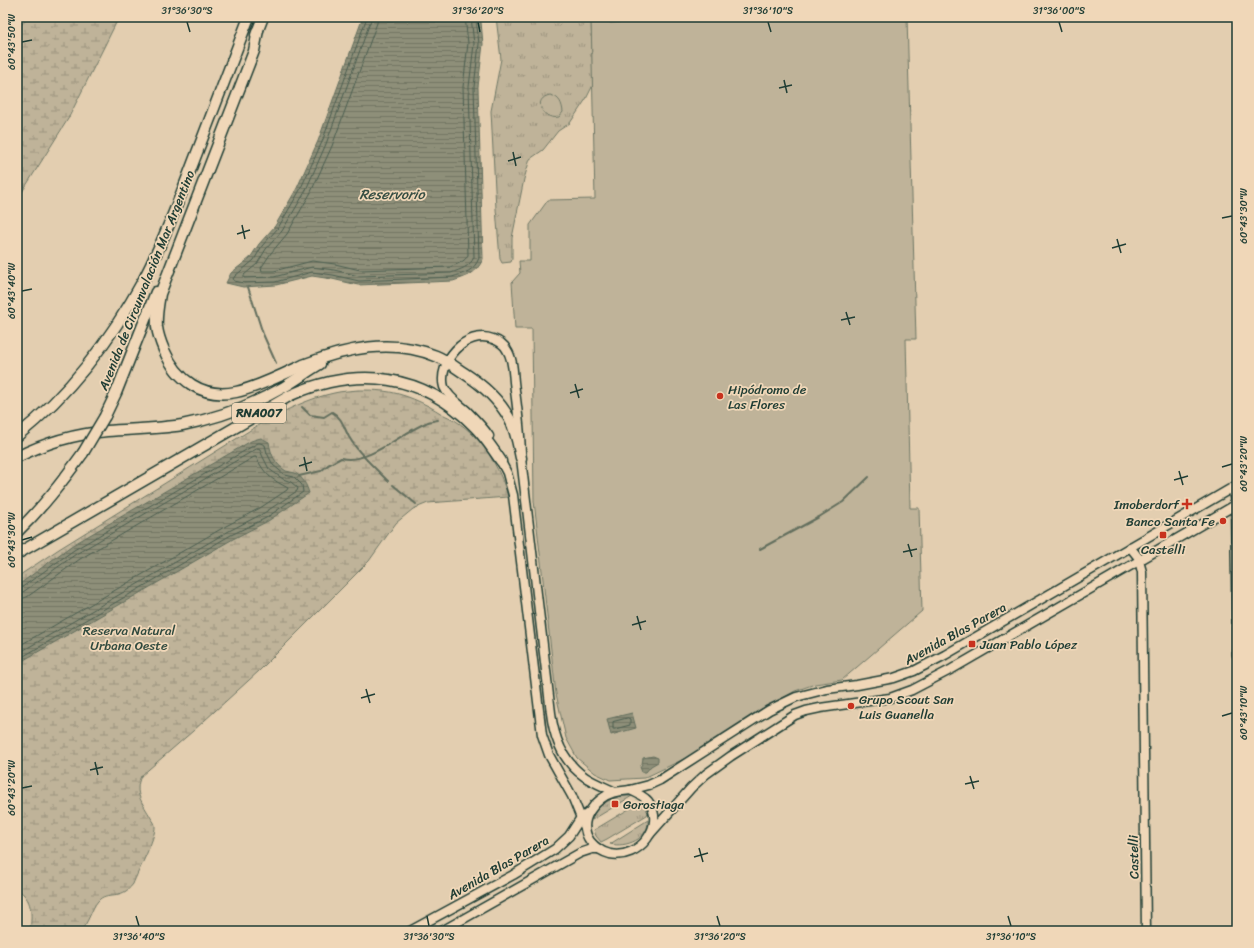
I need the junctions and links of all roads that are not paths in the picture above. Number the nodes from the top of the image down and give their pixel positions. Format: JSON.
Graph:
{"nodes":[{"id":1,"x":249,"y":17,"type":"edge"},
{"id":2,"x":263,"y":17,"type":"edge"},
{"id":3,"x":258,"y":30,"type":"junction"},
{"id":4,"x":337,"y":354,"type":"junction"},
{"id":5,"x":448,"y":362,"type":"junction"},
{"id":6,"x":17,"y":436,"type":"edge"},
{"id":7,"x":17,"y":457,"type":"edge"},
{"id":8,"x":521,"y":458,"type":"junction"},
{"id":9,"x":501,"y":461,"type":"junction"},
{"id":10,"x":1235,"y":486,"type":"edge"},
{"id":11,"x":1236,"y":505,"type":"edge"},
{"id":12,"x":17,"y":532,"type":"edge"},
{"id":13,"x":1130,"y":547,"type":"junction"},
{"id":14,"x":17,"y":554,"type":"edge"},
{"id":15,"x":1140,"y":561,"type":"junction"},
{"id":16,"x":542,"y":640,"type":"junction"},
{"id":17,"x":530,"y":641,"type":"junction"},
{"id":18,"x":1237,"y":655,"type":"edge"},
{"id":19,"x":630,"y":790,"type":"junction"},
{"id":20,"x":615,"y":792,"type":"junction"},
{"id":21,"x":588,"y":812,"type":"junction"},
{"id":22,"x":580,"y":819,"type":"junction"},
{"id":23,"x":585,"y":828,"type":"junction"},
{"id":24,"x":650,"y":834,"type":"junction"},
{"id":25,"x":599,"y":849,"type":"junction"},
{"id":26,"x":410,"y":931,"type":"edge"},
{"id":27,"x":442,"y":931,"type":"edge"},
{"id":28,"x":1146,"y":931,"type":"edge"}],
"edges":[{"from":1,"to":6,"type":"highway"},
{"from":2,"to":3,"type":"highway","name":"Avenida de Circunvalación Mar Argentino"},
{"from":3,"to":4,"type":"highway"},
{"from":3,"to":12,"type":"highway","name":"Avenida de Circunvalación Mar Argentino","bridge":true},
{"from":4,"to":5,"type":"highway","number":"RNA007"},
{"from":4,"to":7,"type":"highway","number":"RNA007"},
{"from":5,"to":8,"type":"highway","number":"RNA007"},
{"from":5,"to":8,"type":"main road"},
{"from":5,"to":9,"type":"main road"},
{"from":8,"to":16,"type":"main road"},
{"from":9,"to":14,"type":"highway","number":"RNA007"},
{"from":9,"to":17,"type":"main road"},
{"from":10,"to":11,"type":"main road"},
{"from":10,"to":13,"type":"main road","name":"Avenida Blas Parera"},
{"from":11,"to":15,"type":"main road"},
{"from":11,"to":18,"type":"main road"},
{"from":13,"to":15,"type":"main road","name":"Castelli"},
{"from":13,"to":19,"type":"main road","name":"Avenida Blas Parera"},
{"from":15,"to":24,"type":"main road"},
{"from":15,"to":28,"type":"main road","name":"Castelli"},
{"from":16,"to":17,"type":"main road"},
{"from":16,"to":20,"type":"main road"},
{"from":17,"to":22,"type":"main road"},
{"from":19,"to":20,"type":"main road"},
{"from":19,"to":24,"type":"main road"},
{"from":20,"to":21,"type":"main road"},
{"from":21,"to":22,"type":"main road","name":"Avenida Blas Parera"},
{"from":21,"to":23,"type":"main road"},
{"from":22,"to":23,"type":"main road"},
{"from":22,"to":26,"type":"main road","name":"Avenida Blas Parera"},
{"from":23,"to":25,"type":"main road"},
{"from":24,"to":25,"type":"main road"},
{"from":25,"to":27,"type":"main road"}]}
